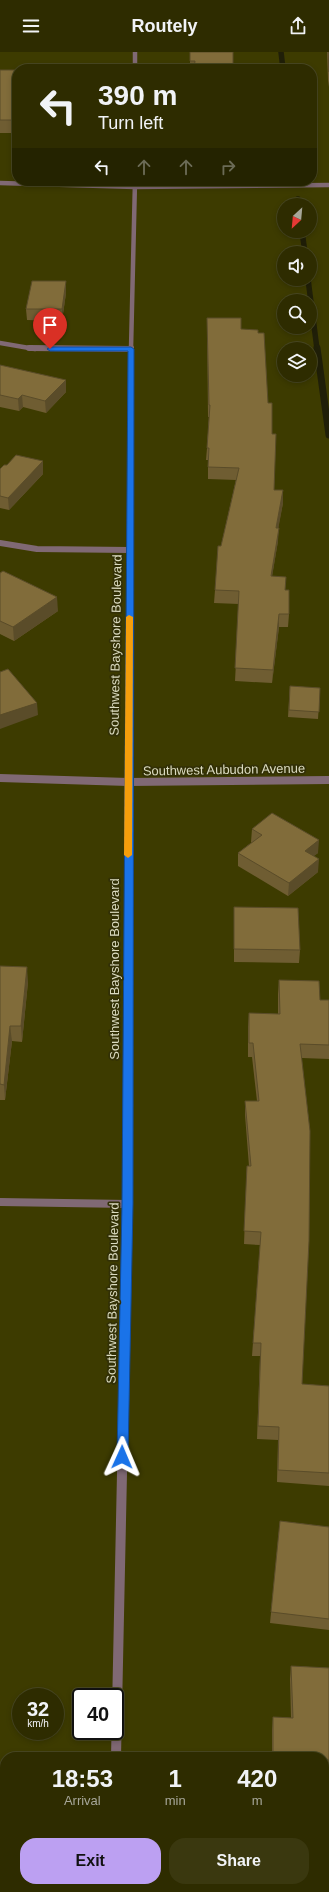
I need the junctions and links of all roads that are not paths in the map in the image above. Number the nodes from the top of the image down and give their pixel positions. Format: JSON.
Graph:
{"nodes":[{"id":1,"x":135,"y":52,"type":"edge"},
{"id":2,"x":135,"y":64,"type":"edge"},
{"id":3,"x":0,"y":183,"type":"edge"},
{"id":4,"x":12,"y":183,"type":"edge"},
{"id":5,"x":317,"y":185,"type":"edge"},
{"id":6,"x":329,"y":185,"type":"edge"},
{"id":7,"x":135,"y":186,"type":"edge"},
{"id":8,"x":0,"y":343,"type":"edge"},
{"id":9,"x":131,"y":349,"type":"junction"},
{"id":10,"x":0,"y":543,"type":"edge"},
{"id":11,"x":130,"y":550,"type":"junction"},
{"id":12,"x":0,"y":778,"type":"edge"},
{"id":13,"x":329,"y":780,"type":"edge"},
{"id":14,"x":128,"y":782,"type":"junction"},
{"id":15,"x":0,"y":1202,"type":"edge"},
{"id":16,"x":128,"y":1204,"type":"junction"},
{"id":17,"x":116,"y":1752,"type":"edge"}],
"edges":[{"from":1,"to":2,"type":"street"},
{"from":3,"to":4,"type":"street"},
{"from":5,"to":6,"type":"street"},
{"from":7,"to":9,"type":"street","name":"Southwest Bayshore Boulevard"},
{"from":8,"to":9,"type":"street"},
{"from":9,"to":11,"type":"street","name":"Southwest Bayshore Boulevard"},
{"from":10,"to":11,"type":"street"},
{"from":11,"to":14,"type":"street","name":"Southwest Bayshore Boulevard"},
{"from":12,"to":14,"type":"street","name":"Southwest Aubudon Avenue"},
{"from":13,"to":14,"type":"street","name":"Southwest Aubudon Avenue"},
{"from":14,"to":16,"type":"street","name":"Southwest Bayshore Boulevard"},
{"from":15,"to":16,"type":"street"},
{"from":16,"to":17,"type":"street","name":"Southwest Bayshore Boulevard"}]}
